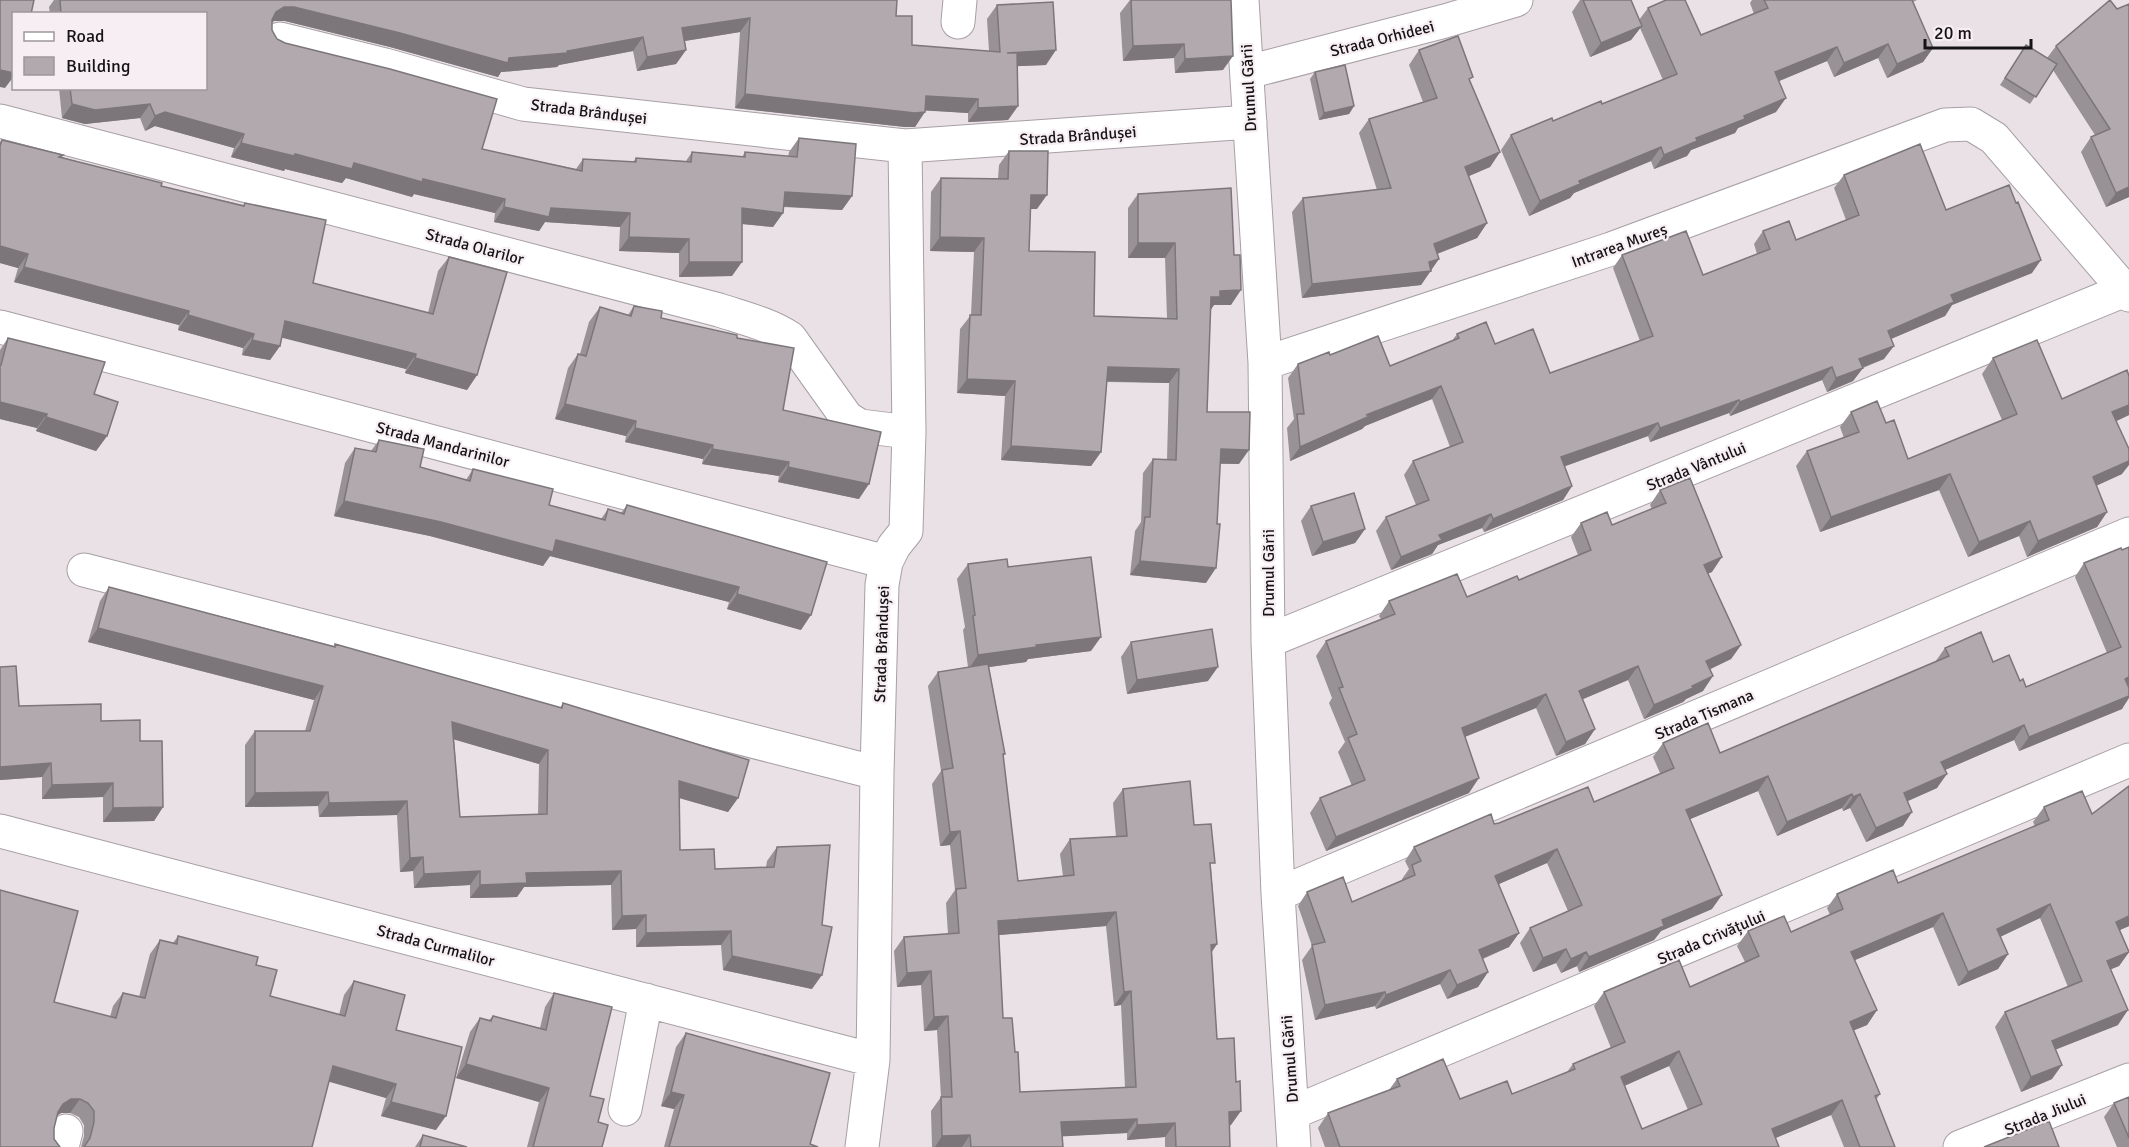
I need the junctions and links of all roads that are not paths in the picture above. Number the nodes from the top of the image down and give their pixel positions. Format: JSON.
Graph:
{"nodes":[{"id":1,"x":1242,"y":0,"type":"edge"},
{"id":2,"x":1516,"y":0,"type":"edge"},
{"id":3,"x":280,"y":39,"type":"edge"},
{"id":4,"x":1248,"y":72,"type":"junction"},
{"id":5,"x":0,"y":121,"type":"edge"},
{"id":6,"x":1250,"y":122,"type":"junction"},
{"id":7,"x":905,"y":146,"type":"junction"},
{"id":8,"x":2127,"y":293,"type":"edge"},
{"id":9,"x":0,"y":327,"type":"edge"},
{"id":10,"x":1265,"y":363,"type":"junction"},
{"id":11,"x":909,"y":432,"type":"junction"},
{"id":12,"x":2129,"y":534,"type":"edge"},
{"id":13,"x":886,"y":562,"type":"junction"},
{"id":14,"x":84,"y":570,"type":"dead end"},
{"id":15,"x":1268,"y":641,"type":"junction"},
{"id":16,"x":2129,"y":760,"type":"edge"},
{"id":17,"x":877,"y":773,"type":"junction"},
{"id":18,"x":0,"y":831,"type":"edge"},
{"id":19,"x":1278,"y":894,"type":"junction"},
{"id":20,"x":646,"y":1000,"type":"junction"},
{"id":21,"x":873,"y":1060,"type":"junction"},
{"id":22,"x":2129,"y":1080,"type":"edge"},
{"id":23,"x":625,"y":1108,"type":"dead end"},
{"id":24,"x":1292,"y":1113,"type":"junction"},
{"id":25,"x":862,"y":1147,"type":"edge"},
{"id":26,"x":1294,"y":1147,"type":"edge"},
{"id":27,"x":1960,"y":1147,"type":"edge"}],
"edges":[{"from":1,"to":4,"type":"street","name":"Drumul Gării"},
{"from":2,"to":4,"type":"street","name":"Strada Orhideei"},
{"from":3,"to":7,"type":"street","name":"Strada Brândușei"},
{"from":4,"to":6,"type":"street","name":"Drumul Gării"},
{"from":5,"to":11,"type":"street","name":"Strada Olarilor"},
{"from":6,"to":7,"type":"street","name":"Strada Brândușei"},
{"from":6,"to":10,"type":"street","name":"Drumul Gării"},
{"from":7,"to":11,"type":"street","name":"Strada Brândușei"},
{"from":8,"to":10,"type":"street","name":"Intrarea Mureș"},
{"from":8,"to":15,"type":"street","name":"Strada Vântului"},
{"from":9,"to":13,"type":"street","name":"Strada Mandarinilor"},
{"from":10,"to":15,"type":"street","name":"Drumul Gării"},
{"from":11,"to":13,"type":"street","name":"Strada Brândușei"},
{"from":12,"to":19,"type":"street","name":"Strada Tismana"},
{"from":13,"to":17,"type":"street","name":"Strada Brândușei"},
{"from":14,"to":17,"type":"street"},
{"from":15,"to":19,"type":"street","name":"Drumul Gării"},
{"from":16,"to":24,"type":"street","name":"Strada Crivățului"},
{"from":17,"to":21,"type":"street","name":"Strada Brândușei"},
{"from":18,"to":20,"type":"street","name":"Strada Curmalilor"},
{"from":19,"to":24,"type":"street","name":"Drumul Gării"},
{"from":20,"to":21,"type":"street","name":"Strada Curmalilor"},
{"from":20,"to":23,"type":"street"},
{"from":21,"to":25,"type":"street","name":"Strada Brândușei"},
{"from":22,"to":27,"type":"street","name":"Strada Jiului"},
{"from":24,"to":26,"type":"street","name":"Drumul Gării"}]}
